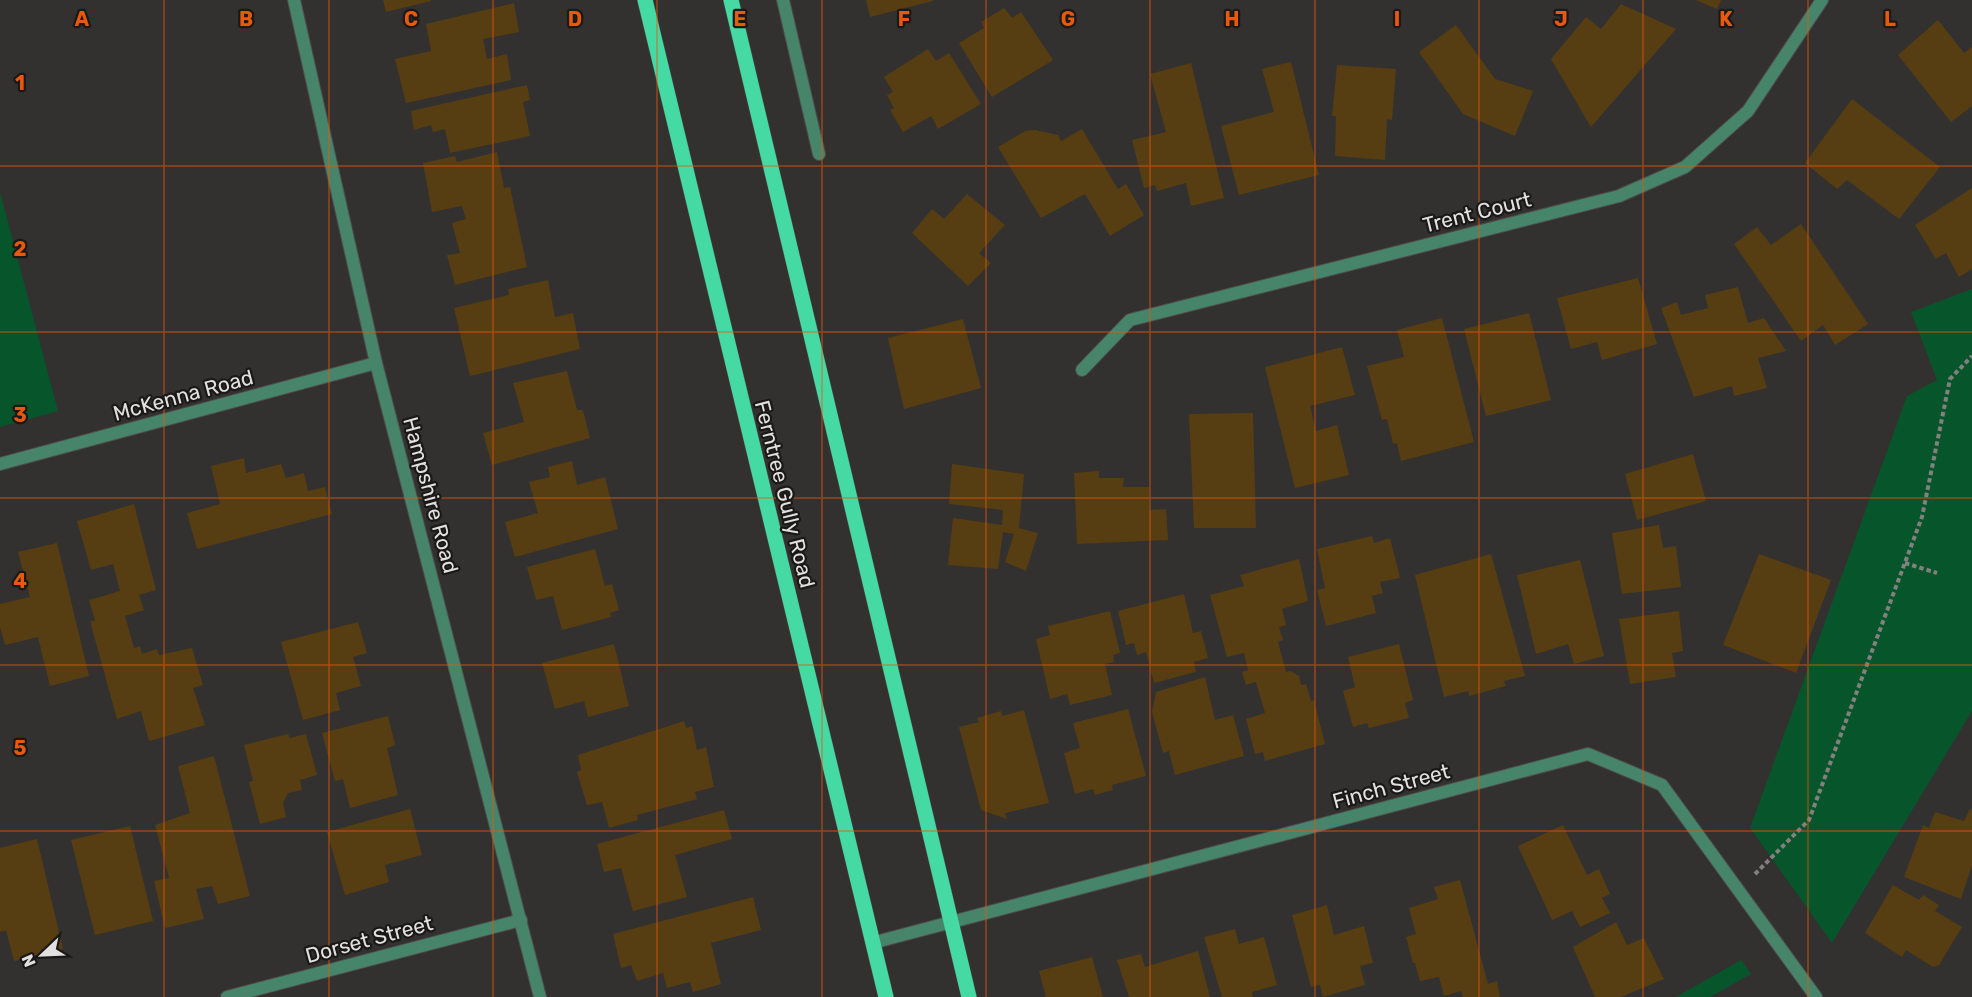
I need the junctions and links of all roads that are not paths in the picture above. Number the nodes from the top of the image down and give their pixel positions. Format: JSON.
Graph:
{"nodes":[{"id":1,"x":294,"y":0,"type":"edge"},
{"id":2,"x":645,"y":0,"type":"edge"},
{"id":3,"x":731,"y":0,"type":"edge"},
{"id":4,"x":783,"y":0,"type":"edge"},
{"id":5,"x":1822,"y":0,"type":"edge"},
{"id":6,"x":819,"y":154,"type":"dead end"},
{"id":7,"x":376,"y":363,"type":"junction"},
{"id":8,"x":1082,"y":370,"type":"dead end"},
{"id":9,"x":0,"y":464,"type":"edge"},
{"id":10,"x":521,"y":920,"type":"junction"},
{"id":11,"x":950,"y":923,"type":"junction"},
{"id":12,"x":872,"y":943,"type":"junction"},
{"id":13,"x":227,"y":997,"type":"edge"},
{"id":14,"x":540,"y":997,"type":"edge"},
{"id":15,"x":886,"y":997,"type":"edge"},
{"id":16,"x":969,"y":997,"type":"edge"},
{"id":17,"x":1816,"y":997,"type":"edge"}],
"edges":[{"from":1,"to":7,"type":"street","name":"Hampshire Road"},
{"from":2,"to":12,"type":"main road","name":"Ferntree Gully Road"},
{"from":3,"to":11,"type":"main road"},
{"from":4,"to":6,"type":"street"},
{"from":5,"to":8,"type":"street","name":"Trent Court"},
{"from":7,"to":9,"type":"street","name":"McKenna Road"},
{"from":7,"to":10,"type":"street","name":"Hampshire Road"},
{"from":10,"to":13,"type":"street","name":"Dorset Street"},
{"from":10,"to":14,"type":"street","name":"Hampshire Road"},
{"from":11,"to":12,"type":"street","name":"Finch Street"},
{"from":11,"to":16,"type":"main road"},
{"from":11,"to":17,"type":"street","name":"Finch Street"},
{"from":12,"to":15,"type":"main road","name":"Ferntree Gully Road"}]}
